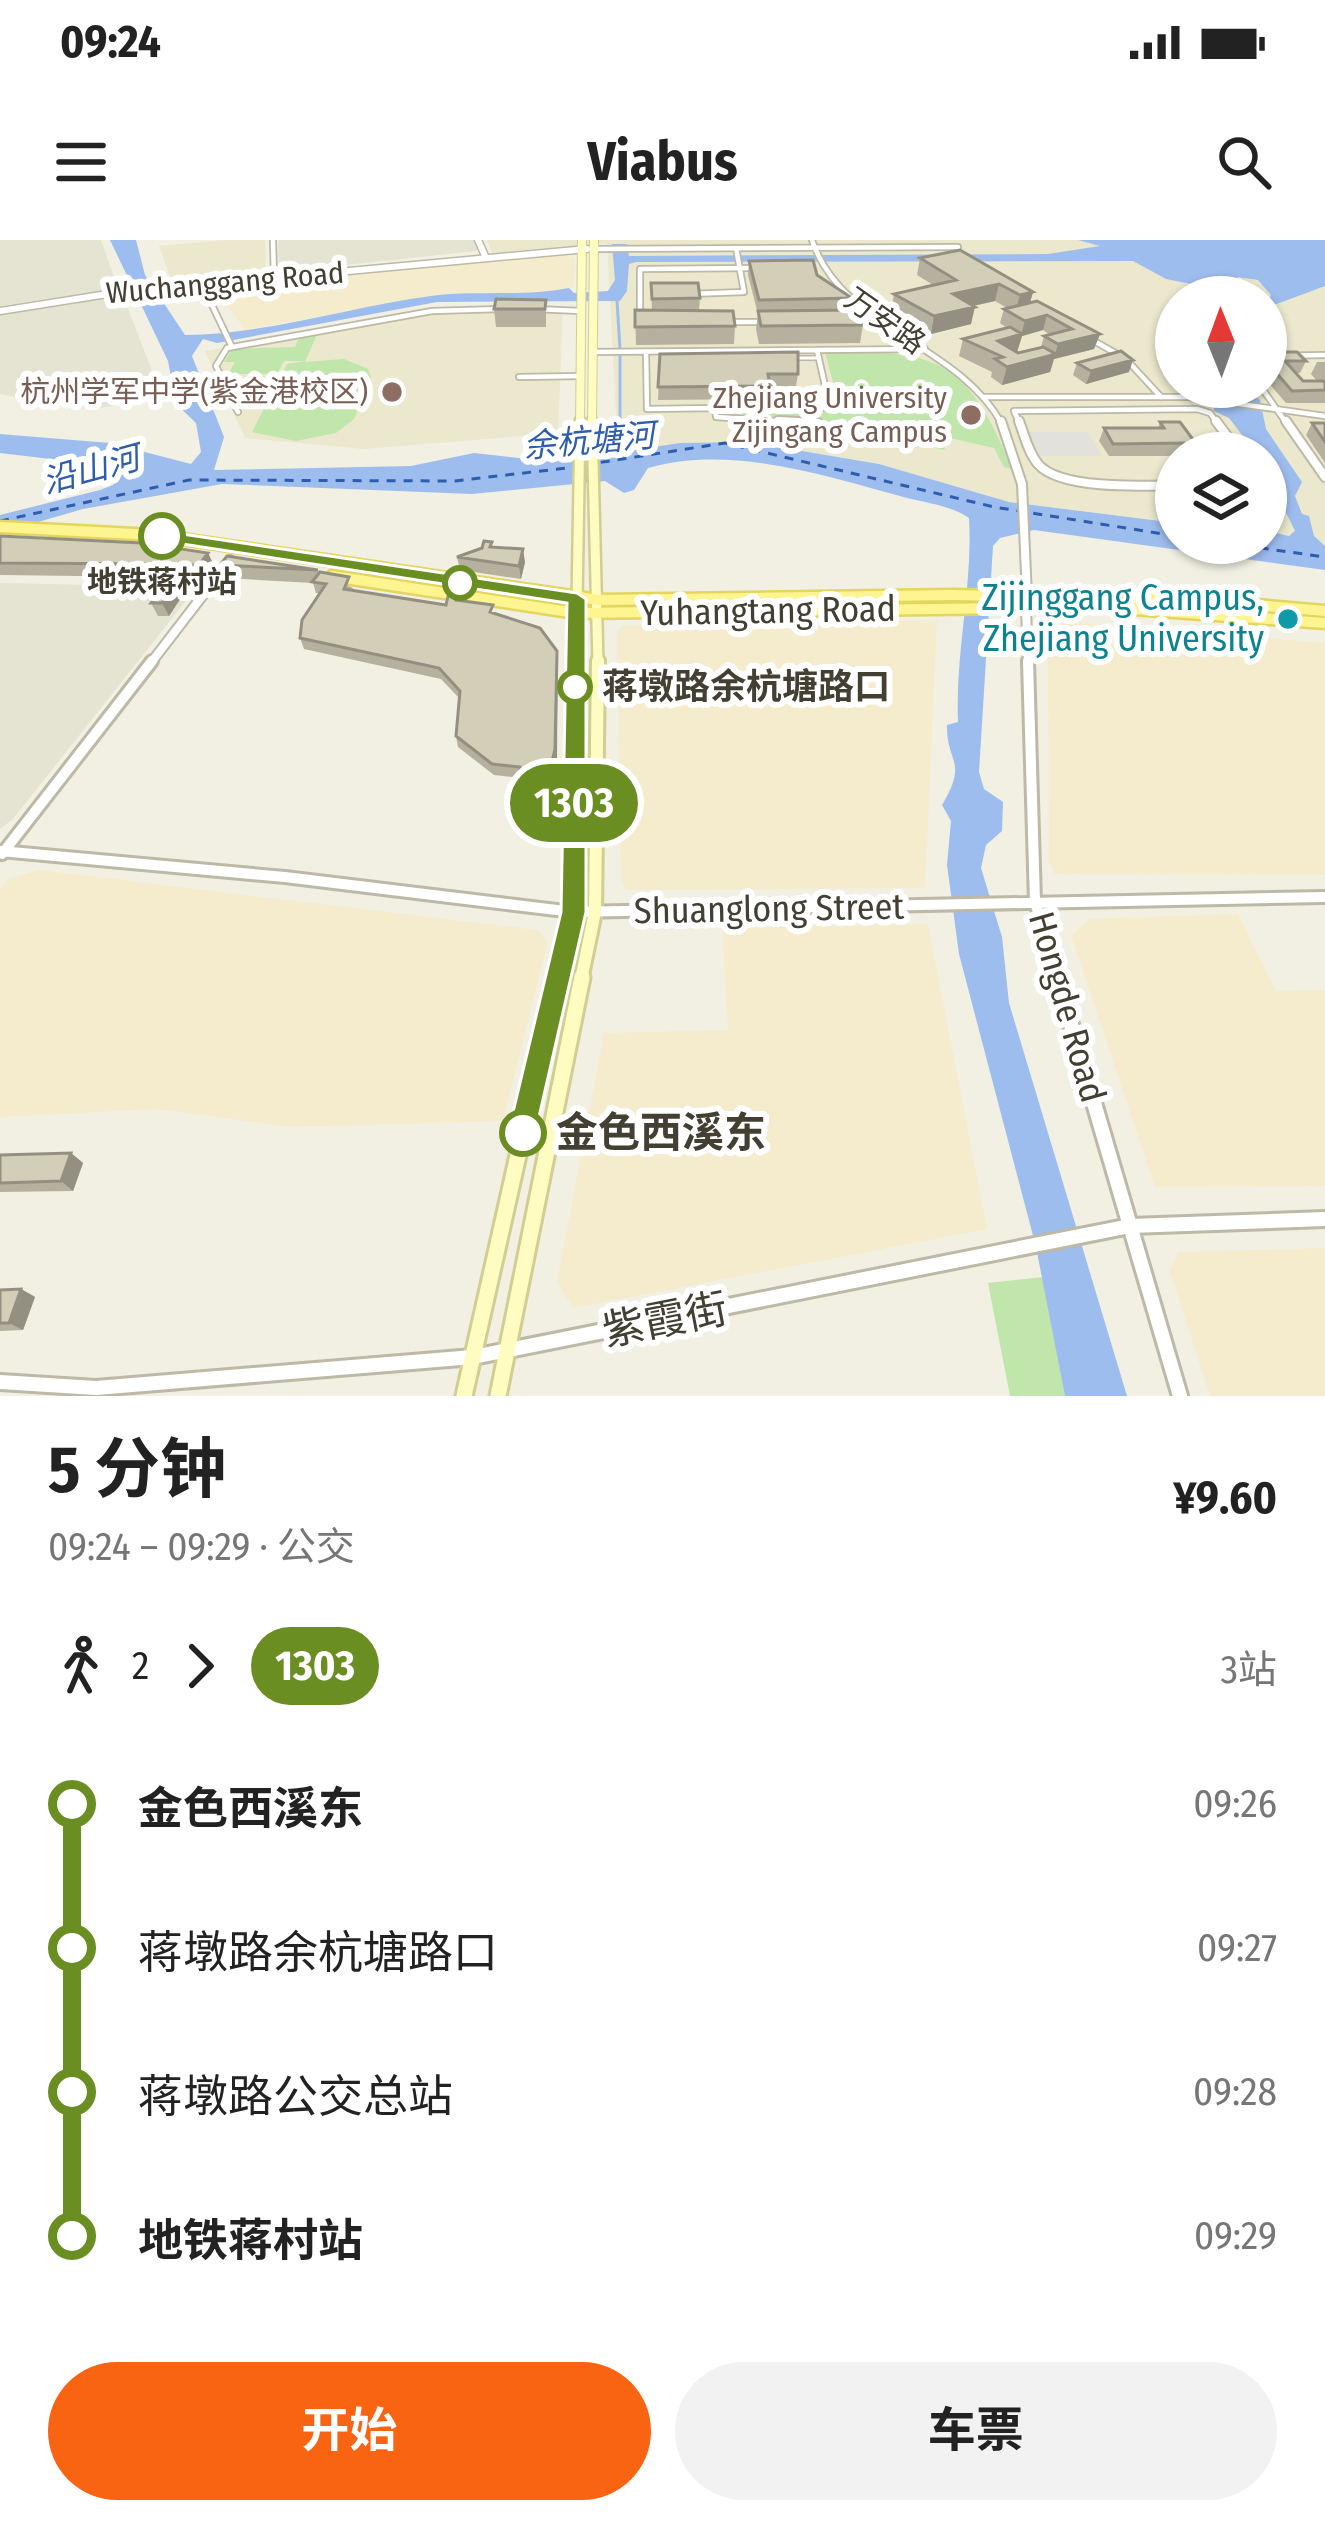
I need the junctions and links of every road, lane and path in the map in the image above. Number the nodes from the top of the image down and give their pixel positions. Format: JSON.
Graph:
{"nodes":[{"id":1,"x":273,"y":240,"type":"edge"},
{"id":2,"x":478,"y":240,"type":"edge"},
{"id":3,"x":594,"y":244,"type":"edge"},
{"id":4,"x":582,"y":245,"type":"edge"},
{"id":5,"x":957,"y":246,"type":"edge"},
{"id":6,"x":814,"y":247,"type":"edge"},
{"id":7,"x":737,"y":251,"type":"junction"},
{"id":8,"x":486,"y":258,"type":"junction"},
{"id":9,"x":740,"y":266,"type":"junction"},
{"id":10,"x":761,"y":268,"type":"edge"},
{"id":11,"x":274,"y":278,"type":"junction"},
{"id":12,"x":202,"y":284,"type":"junction"},
{"id":13,"x":687,"y":294,"type":"edge"},
{"id":14,"x":581,"y":309,"type":"junction"},
{"id":15,"x":0,"y":311,"type":"edge"},
{"id":16,"x":883,"y":321,"type":"junction"},
{"id":17,"x":728,"y":322,"type":"edge"},
{"id":18,"x":772,"y":322,"type":"edge"},
{"id":19,"x":839,"y":322,"type":"edge"},
{"id":20,"x":640,"y":323,"type":"edge"},
{"id":21,"x":1085,"y":337,"type":"edge"},
{"id":22,"x":230,"y":343,"type":"dead end"},
{"id":23,"x":925,"y":349,"type":"junction"},
{"id":24,"x":592,"y":352,"type":"junction"},
{"id":25,"x":818,"y":354,"type":"junction"},
{"id":26,"x":646,"y":355,"type":"junction"},
{"id":27,"x":1325,"y":355,"type":"edge"},
{"id":28,"x":1287,"y":356,"type":"edge"},
{"id":29,"x":580,"y":376,"type":"junction"},
{"id":30,"x":519,"y":377,"type":"dead end"},
{"id":31,"x":1155,"y":390,"type":"edge"},
{"id":32,"x":983,"y":397,"type":"junction"},
{"id":33,"x":1155,"y":397,"type":"edge"},
{"id":34,"x":715,"y":408,"type":"junction"},
{"id":35,"x":1263,"y":408,"type":"edge"},
{"id":36,"x":1280,"y":410,"type":"junction"},
{"id":37,"x":238,"y":412,"type":"dead end"},
{"id":38,"x":1325,"y":416,"type":"edge"},
{"id":39,"x":1026,"y":432,"type":"junction"},
{"id":40,"x":1224,"y":432,"type":"edge"},
{"id":41,"x":1005,"y":433,"type":"junction"},
{"id":42,"x":810,"y":441,"type":"dead end"},
{"id":43,"x":1325,"y":477,"type":"edge"},
{"id":44,"x":1155,"y":485,"type":"edge"},
{"id":45,"x":0,"y":526,"type":"edge"},
{"id":46,"x":7,"y":537,"type":"edge"},
{"id":47,"x":230,"y":559,"type":"junction"},
{"id":48,"x":1026,"y":602,"type":"junction"},
{"id":49,"x":576,"y":606,"type":"junction"},
{"id":50,"x":599,"y":607,"type":"junction"},
{"id":51,"x":1325,"y":611,"type":"edge"},
{"id":52,"x":1325,"y":623,"type":"edge"},
{"id":53,"x":1,"y":853,"type":"edge"},
{"id":54,"x":1325,"y":897,"type":"edge"},
{"id":55,"x":1035,"y":902,"type":"junction"},
{"id":56,"x":573,"y":912,"type":"junction"},
{"id":57,"x":595,"y":912,"type":"junction"},
{"id":58,"x":1325,"y":1219,"type":"edge"},
{"id":59,"x":1130,"y":1226,"type":"junction"},
{"id":60,"x":507,"y":1352,"type":"junction"},
{"id":61,"x":473,"y":1357,"type":"junction"},
{"id":62,"x":0,"y":1382,"type":"edge"},
{"id":63,"x":464,"y":1396,"type":"edge"},
{"id":64,"x":498,"y":1396,"type":"edge"},
{"id":65,"x":1180,"y":1396,"type":"edge"}],
"edges":[{"from":1,"to":11,"type":"street"},
{"from":2,"to":8,"type":"street"},
{"from":3,"to":4,"type":"street","name":"Wuchanggang Road"},
{"from":3,"to":7,"type":"street"},
{"from":3,"to":24,"type":"main road"},
{"from":4,"to":8,"type":"street","name":"Wuchanggang Road"},
{"from":4,"to":14,"type":"main road"},
{"from":5,"to":6,"type":"street"},
{"from":6,"to":7,"type":"street"},
{"from":6,"to":16,"type":"street","name":"万安路"},
{"from":7,"to":9,"type":"street"},
{"from":8,"to":11,"type":"street","name":"Wuchanggang Road"},
{"from":9,"to":10,"type":"street"},
{"from":9,"to":13,"type":"street"},
{"from":9,"to":20,"type":"street"},
{"from":11,"to":12,"type":"street","name":"Wuchanggang Road"},
{"from":12,"to":15,"type":"street","name":"Wuchanggang Road"},
{"from":12,"to":22,"type":"street"},
{"from":14,"to":29,"type":"main road"},
{"from":14,"to":37,"type":"street"},
{"from":16,"to":19,"type":"street"},
{"from":16,"to":23,"type":"street","name":"万安路"},
{"from":17,"to":18,"type":"street"},
{"from":21,"to":31,"type":"street"},
{"from":23,"to":25,"type":"street"},
{"from":23,"to":32,"type":"street","name":"万安路"},
{"from":24,"to":26,"type":"street"},
{"from":24,"to":50,"type":"main road"},
{"from":25,"to":26,"type":"street"},
{"from":25,"to":34,"type":"street"},
{"from":26,"to":34,"type":"street"},
{"from":27,"to":28,"type":"street"},
{"from":29,"to":30,"type":"street"},
{"from":29,"to":49,"type":"main road"},
{"from":32,"to":33,"type":"street"},
{"from":32,"to":41,"type":"street","name":"万安路"},
{"from":34,"to":42,"type":"street"},
{"from":35,"to":36,"type":"street"},
{"from":36,"to":38,"type":"street"},
{"from":36,"to":43,"type":"street"},
{"from":39,"to":40,"type":"street"},
{"from":39,"to":41,"type":"street"},
{"from":39,"to":44,"type":"street"},
{"from":41,"to":48,"type":"street","name":"万安路"},
{"from":45,"to":49,"type":"main road","name":"Yuhangtang Road"},
{"from":46,"to":47,"type":"main road","name":"Yuhangtang Road"},
{"from":47,"to":49,"type":"main road","name":"Yuhangtang Road"},
{"from":47,"to":53,"type":"street"},
{"from":48,"to":50,"type":"main road","name":"Yuhangtang Road"},
{"from":48,"to":51,"type":"main road","name":"Yuhangtang Road"},
{"from":48,"to":52,"type":"main road","name":"Yuhangtang Road"},
{"from":48,"to":55,"type":"street","name":"Hongde Road"},
{"from":49,"to":50,"type":"main road","name":"Yuhangtang Road"},
{"from":49,"to":56,"type":"main road"},
{"from":50,"to":57,"type":"main road"},
{"from":53,"to":56,"type":"street","name":"Shuanglong Street"},
{"from":54,"to":55,"type":"street","name":"Shuanglong Street"},
{"from":55,"to":57,"type":"street","name":"Shuanglong Street"},
{"from":55,"to":59,"type":"street","name":"Hongde Road"},
{"from":56,"to":57,"type":"street","name":"Shuanglong Street"},
{"from":56,"to":61,"type":"main road"},
{"from":57,"to":60,"type":"main road"},
{"from":58,"to":59,"type":"street","name":"紫霞街"},
{"from":59,"to":60,"type":"street","name":"紫霞街"},
{"from":59,"to":65,"type":"street","name":"Hongde Road"},
{"from":60,"to":61,"type":"street","name":"紫霞街"},
{"from":60,"to":64,"type":"main road"},
{"from":61,"to":62,"type":"street","name":"紫霞街"},
{"from":61,"to":63,"type":"main road"}]}
